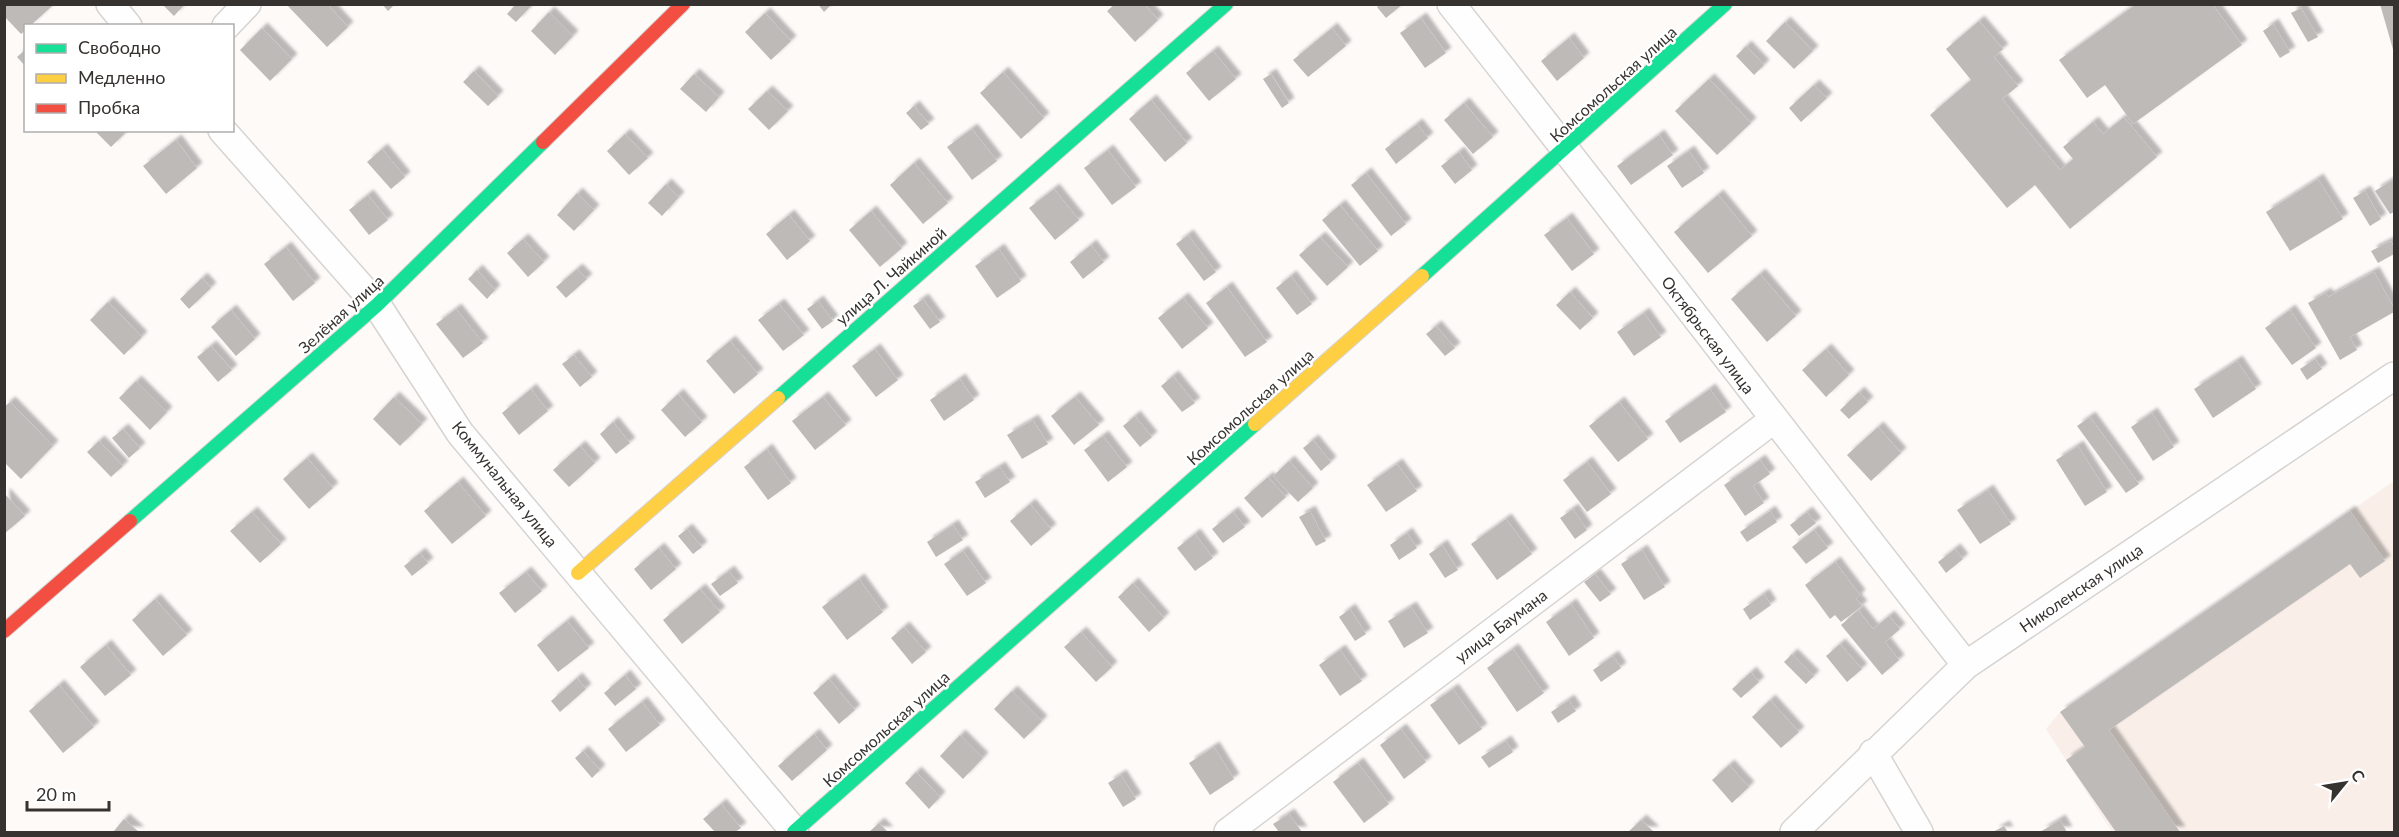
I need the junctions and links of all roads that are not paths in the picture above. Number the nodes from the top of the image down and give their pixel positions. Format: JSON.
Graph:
{"nodes":[{"id":1,"x":110,"y":4,"type":"edge"},
{"id":2,"x":247,"y":4,"type":"edge"},
{"id":3,"x":684,"y":4,"type":"edge"},
{"id":4,"x":1226,"y":4,"type":"edge"},
{"id":5,"x":1451,"y":4,"type":"edge"},
{"id":6,"x":1725,"y":4,"type":"edge"},
{"id":7,"x":126,"y":24,"type":"edge"},
{"id":8,"x":228,"y":24,"type":"edge"},
{"id":9,"x":224,"y":132,"type":"edge"},
{"id":10,"x":1566,"y":149,"type":"junction"},
{"id":11,"x":377,"y":305,"type":"junction"},
{"id":12,"x":2394,"y":376,"type":"edge"},
{"id":13,"x":1773,"y":420,"type":"junction"},
{"id":14,"x":578,"y":573,"type":"junction"},
{"id":15,"x":4,"y":631,"type":"edge"},
{"id":16,"x":1966,"y":665,"type":"junction"},
{"id":17,"x":1874,"y":753,"type":"junction"},
{"id":18,"x":795,"y":832,"type":"edge"},
{"id":19,"x":1228,"y":832,"type":"edge"},
{"id":20,"x":1794,"y":832,"type":"edge"},
{"id":21,"x":1919,"y":832,"type":"edge"}],
"edges":[{"from":1,"to":7,"type":"street"},
{"from":2,"to":8,"type":"street"},
{"from":3,"to":11,"type":"street","name":"Зелёная улица"},
{"from":4,"to":14,"type":"street","name":"улица Л. Чайкиной"},
{"from":5,"to":10,"type":"street","name":"Октябрьская улица"},
{"from":6,"to":10,"type":"street","name":"Комсомольская улица"},
{"from":9,"to":11,"type":"street","name":"Коммунальная улица"},
{"from":10,"to":13,"type":"street","name":"Октябрьская улица"},
{"from":10,"to":18,"type":"street","name":"Комсомольская улица"},
{"from":11,"to":14,"type":"street","name":"Коммунальная улица"},
{"from":11,"to":15,"type":"street","name":"Зелёная улица"},
{"from":12,"to":16,"type":"street","name":"Николенская улица"},
{"from":13,"to":16,"type":"street","name":"Октябрьская улица"},
{"from":13,"to":19,"type":"street","name":"улица Баумана"},
{"from":14,"to":18,"type":"street","name":"Коммунальная улица"},
{"from":16,"to":17,"type":"street","name":"Николенская улица"},
{"from":17,"to":20,"type":"street","name":"Николенская улица"},
{"from":17,"to":21,"type":"street"}]}
